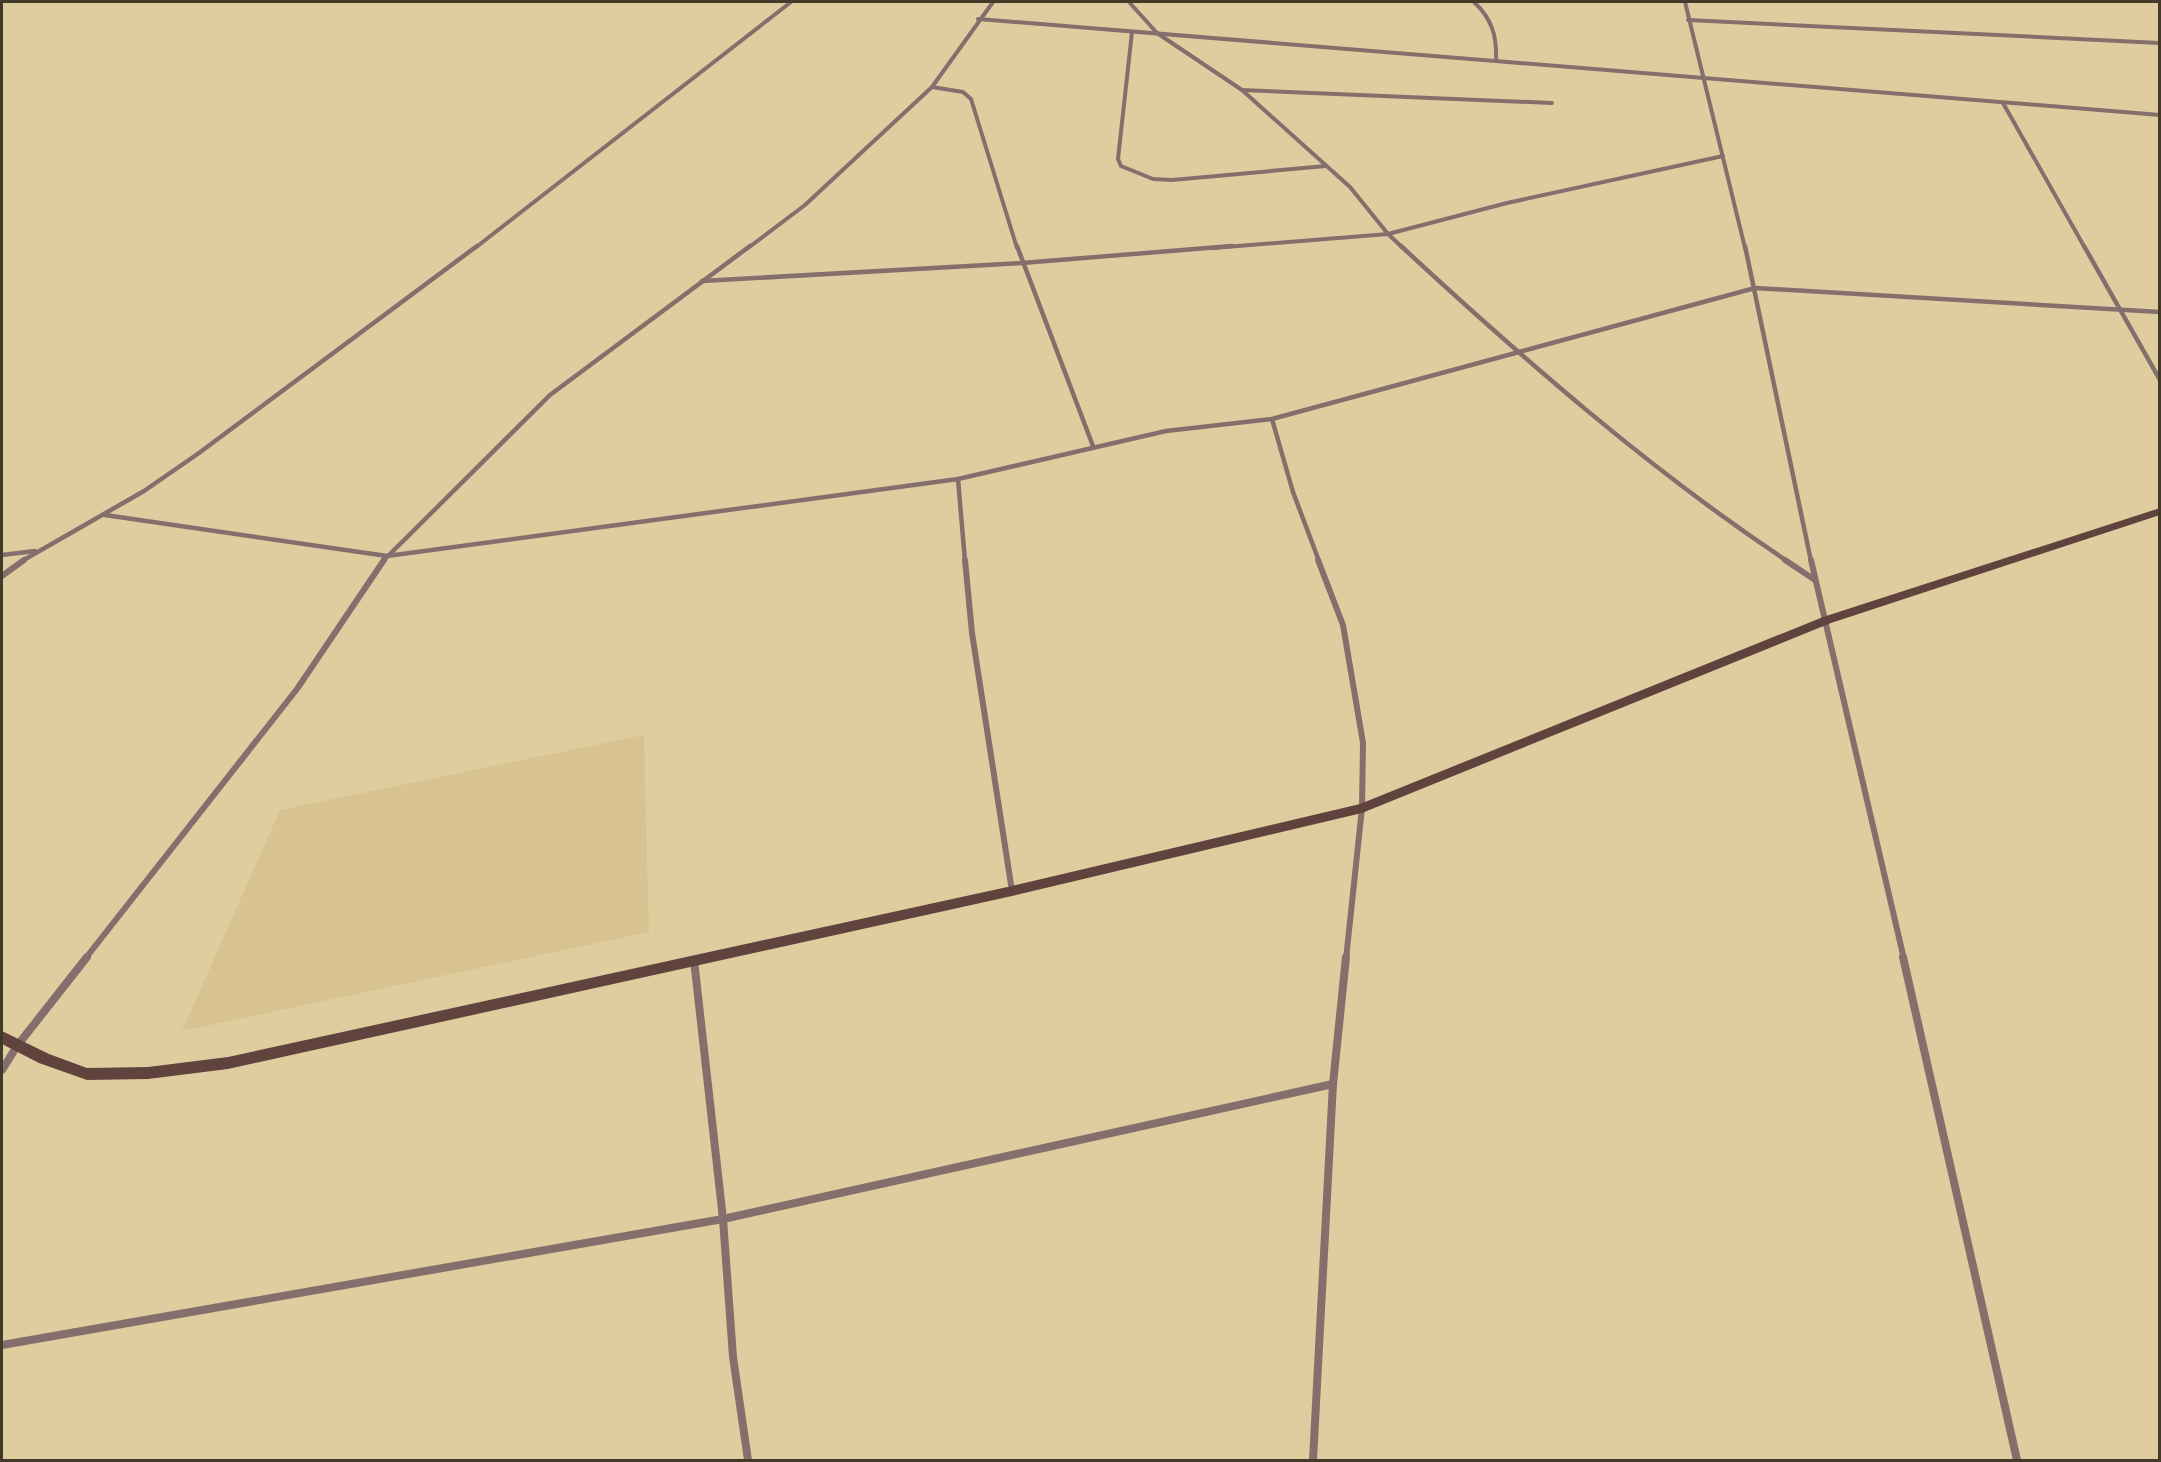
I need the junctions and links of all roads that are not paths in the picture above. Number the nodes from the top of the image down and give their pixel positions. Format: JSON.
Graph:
{"nodes":[{"id":1,"x":791,"y":2,"type":"edge"},
{"id":2,"x":993,"y":2,"type":"edge"},
{"id":3,"x":1129,"y":2,"type":"edge"},
{"id":4,"x":1474,"y":2,"type":"edge"},
{"id":5,"x":1685,"y":2,"type":"edge"},
{"id":6,"x":978,"y":19,"type":"junction"},
{"id":7,"x":1688,"y":20,"type":"junction"},
{"id":8,"x":1132,"y":32,"type":"junction"},
{"id":9,"x":1157,"y":33,"type":"junction"},
{"id":10,"x":2160,"y":43,"type":"edge"},
{"id":11,"x":1496,"y":60,"type":"junction"},
{"id":12,"x":1702,"y":80,"type":"junction"},
{"id":13,"x":932,"y":87,"type":"junction"},
{"id":14,"x":1242,"y":90,"type":"junction"},
{"id":15,"x":1551,"y":103,"type":"dead end"},
{"id":16,"x":2003,"y":104,"type":"junction"},
{"id":17,"x":2160,"y":115,"type":"edge"},
{"id":18,"x":1723,"y":156,"type":"junction"},
{"id":19,"x":1326,"y":165,"type":"junction"},
{"id":20,"x":1388,"y":234,"type":"junction"},
{"id":21,"x":1022,"y":263,"type":"junction"},
{"id":22,"x":701,"y":281,"type":"junction"},
{"id":23,"x":1755,"y":288,"type":"junction"},
{"id":24,"x":2119,"y":309,"type":"junction"},
{"id":25,"x":2160,"y":312,"type":"edge"},
{"id":26,"x":1518,"y":354,"type":"junction"},
{"id":27,"x":2160,"y":380,"type":"edge"},
{"id":28,"x":1272,"y":418,"type":"junction"},
{"id":29,"x":1093,"y":446,"type":"junction"},
{"id":30,"x":958,"y":478,"type":"junction"},
{"id":31,"x":2160,"y":511,"type":"edge"},
{"id":32,"x":105,"y":515,"type":"junction"},
{"id":33,"x":36,"y":551,"type":"junction"},
{"id":34,"x":2,"y":555,"type":"edge"},
{"id":35,"x":387,"y":555,"type":"junction"},
{"id":36,"x":2,"y":576,"type":"edge"},
{"id":37,"x":1815,"y":580,"type":"junction"},
{"id":38,"x":1827,"y":620,"type":"junction"},
{"id":39,"x":1362,"y":808,"type":"junction"},
{"id":40,"x":1012,"y":891,"type":"junction"},
{"id":41,"x":694,"y":960,"type":"junction"},
{"id":42,"x":2,"y":1037,"type":"edge"},
{"id":43,"x":17,"y":1046,"type":"junction"},
{"id":44,"x":2,"y":1070,"type":"edge"},
{"id":45,"x":1334,"y":1084,"type":"junction"},
{"id":46,"x":723,"y":1219,"type":"junction"},
{"id":47,"x":2,"y":1345,"type":"edge"},
{"id":48,"x":748,"y":1461,"type":"edge"},
{"id":49,"x":1313,"y":1461,"type":"edge"},
{"id":50,"x":2017,"y":1461,"type":"edge"}],
"edges":[{"from":1,"to":32,"type":"street"},
{"from":2,"to":6,"type":"street"},
{"from":3,"to":9,"type":"street"},
{"from":4,"to":11,"type":"street"},
{"from":5,"to":7,"type":"street"},
{"from":6,"to":8,"type":"street"},
{"from":6,"to":13,"type":"street"},
{"from":7,"to":10,"type":"street"},
{"from":7,"to":12,"type":"street"},
{"from":8,"to":9,"type":"street"},
{"from":8,"to":19,"type":"street"},
{"from":9,"to":11,"type":"street"},
{"from":9,"to":14,"type":"street"},
{"from":11,"to":12,"type":"street"},
{"from":12,"to":16,"type":"street"},
{"from":12,"to":18,"type":"street"},
{"from":13,"to":21,"type":"street"},
{"from":13,"to":22,"type":"street"},
{"from":14,"to":15,"type":"street"},
{"from":14,"to":19,"type":"street"},
{"from":16,"to":17,"type":"street"},
{"from":16,"to":24,"type":"street"},
{"from":18,"to":20,"type":"street"},
{"from":18,"to":23,"type":"street"},
{"from":19,"to":20,"type":"street"},
{"from":20,"to":21,"type":"street"},
{"from":20,"to":26,"type":"street"},
{"from":21,"to":22,"type":"street"},
{"from":21,"to":29,"type":"street"},
{"from":22,"to":35,"type":"street"},
{"from":23,"to":24,"type":"street"},
{"from":23,"to":26,"type":"street"},
{"from":23,"to":37,"type":"street"},
{"from":24,"to":25,"type":"street"},
{"from":24,"to":27,"type":"street"},
{"from":26,"to":28,"type":"street"},
{"from":26,"to":37,"type":"street"},
{"from":28,"to":29,"type":"street"},
{"from":28,"to":39,"type":"street"},
{"from":29,"to":30,"type":"street"},
{"from":30,"to":35,"type":"street"},
{"from":30,"to":40,"type":"street"},
{"from":31,"to":38,"type":"street"},
{"from":32,"to":33,"type":"street"},
{"from":32,"to":35,"type":"street"},
{"from":33,"to":34,"type":"street"},
{"from":33,"to":36,"type":"street"},
{"from":35,"to":43,"type":"street"},
{"from":37,"to":38,"type":"street"},
{"from":38,"to":39,"type":"street"},
{"from":38,"to":50,"type":"street"},
{"from":39,"to":40,"type":"street"},
{"from":39,"to":45,"type":"street"},
{"from":40,"to":41,"type":"street"},
{"from":41,"to":43,"type":"street"},
{"from":41,"to":46,"type":"street"},
{"from":42,"to":43,"type":"street"},
{"from":43,"to":44,"type":"street"},
{"from":45,"to":46,"type":"street"},
{"from":45,"to":49,"type":"street"},
{"from":46,"to":47,"type":"street"},
{"from":46,"to":48,"type":"street"}]}
